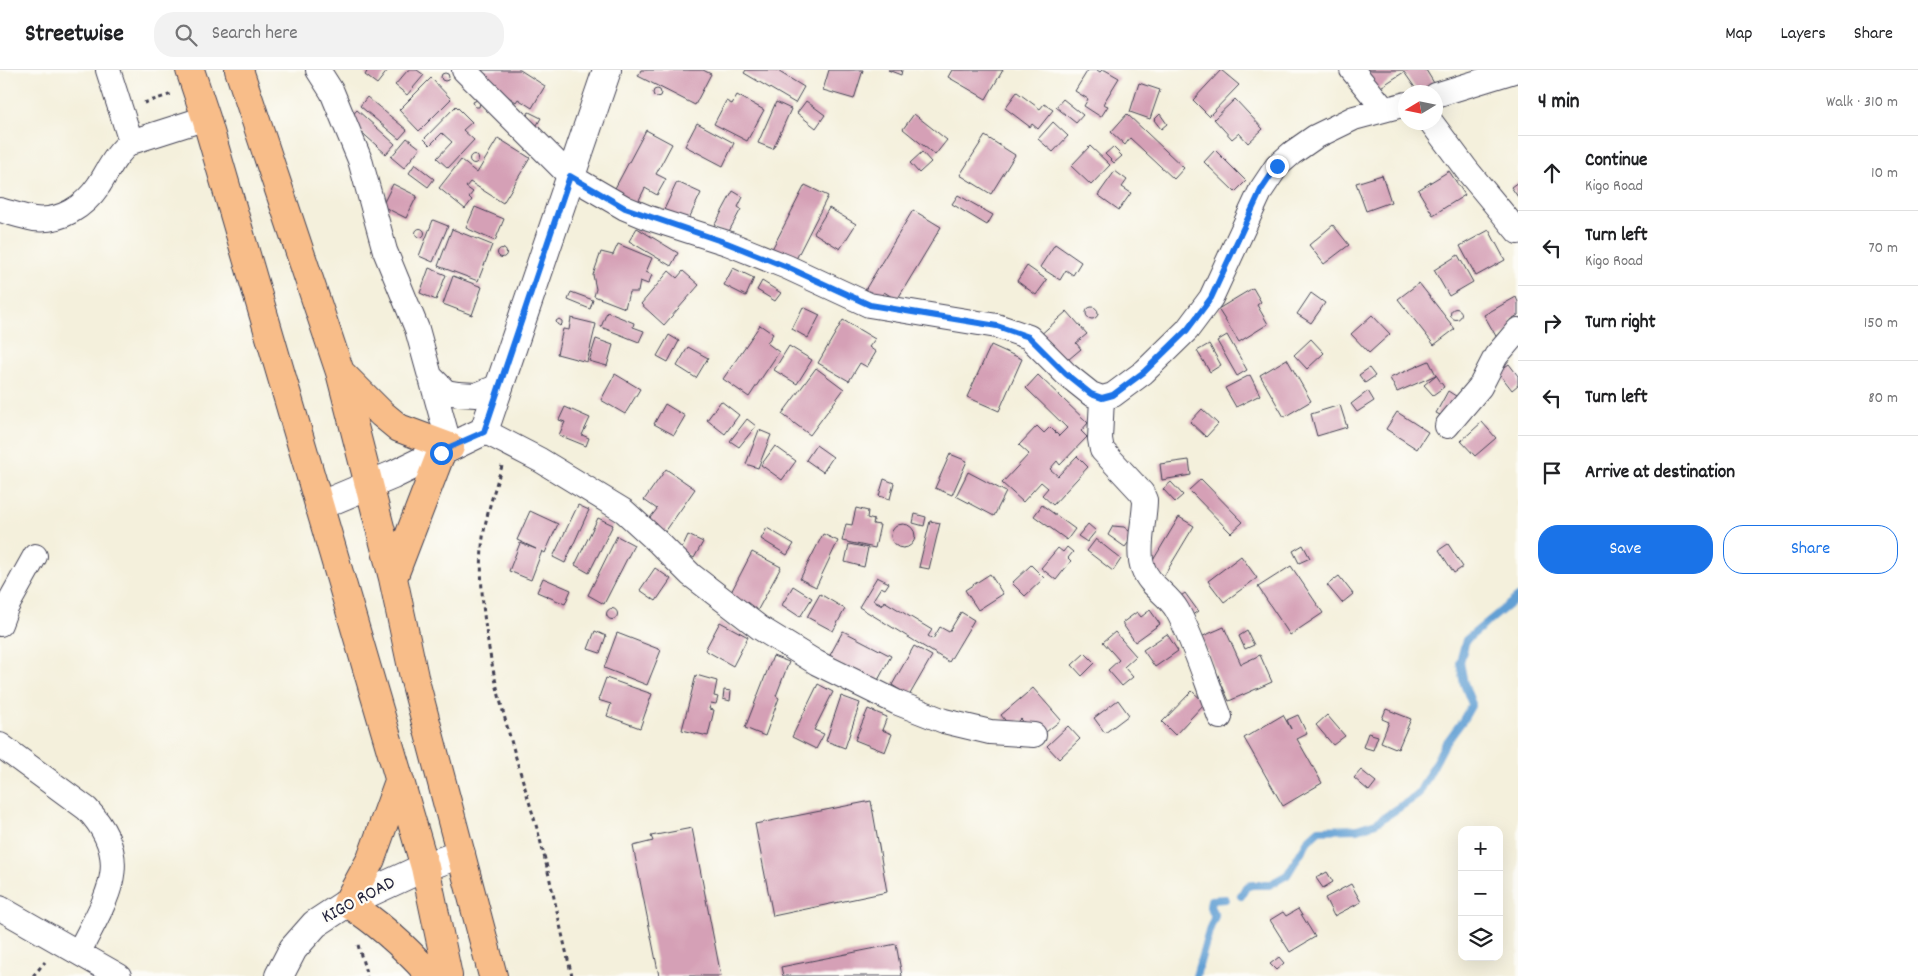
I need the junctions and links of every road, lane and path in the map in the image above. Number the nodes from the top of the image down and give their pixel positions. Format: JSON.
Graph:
{"nodes":[{"id":1,"x":108,"y":70,"type":"edge"},
{"id":2,"x":190,"y":70,"type":"edge"},
{"id":3,"x":239,"y":70,"type":"edge"},
{"id":4,"x":318,"y":70,"type":"edge"},
{"id":5,"x":464,"y":70,"type":"edge"},
{"id":6,"x":607,"y":70,"type":"edge"},
{"id":7,"x":1352,"y":70,"type":"edge"},
{"id":8,"x":1517,"y":70,"type":"edge"},
{"id":9,"x":1443,"y":93,"type":"edge"},
{"id":10,"x":1395,"y":106,"type":"edge"},
{"id":11,"x":206,"y":118,"type":"junction"},
{"id":12,"x":1438,"y":130,"type":"edge"},
{"id":13,"x":131,"y":142,"type":"junction"},
{"id":14,"x":570,"y":176,"type":"junction"},
{"id":15,"x":0,"y":210,"type":"edge"},
{"id":16,"x":1518,"y":232,"type":"edge"},
{"id":17,"x":1518,"y":330,"type":"edge"},
{"id":18,"x":340,"y":372,"type":"junction"},
{"id":19,"x":430,"y":376,"type":"junction"},
{"id":20,"x":499,"y":386,"type":"junction"},
{"id":21,"x":1102,"y":398,"type":"junction"},
{"id":22,"x":1448,"y":426,"type":"dead end"},
{"id":23,"x":484,"y":432,"type":"junction"},
{"id":24,"x":510,"y":444,"type":"junction"},
{"id":25,"x":445,"y":450,"type":"junction"},
{"id":26,"x":368,"y":485,"type":"junction"},
{"id":27,"x":319,"y":506,"type":"junction"},
{"id":28,"x":35,"y":556,"type":"dead end"},
{"id":29,"x":393,"y":578,"type":"junction"},
{"id":30,"x":0,"y":624,"type":"edge"},
{"id":31,"x":1220,"y":717,"type":"dead end"},
{"id":32,"x":1034,"y":735,"type":"dead end"},
{"id":33,"x":0,"y":746,"type":"edge"},
{"id":34,"x":399,"y":781,"type":"junction"},
{"id":35,"x":461,"y":854,"type":"junction"},
{"id":36,"x":425,"y":867,"type":"junction"},
{"id":37,"x":347,"y":903,"type":"junction"},
{"id":38,"x":0,"y":908,"type":"edge"},
{"id":39,"x":79,"y":952,"type":"junction"},
{"id":40,"x":119,"y":976,"type":"edge"},
{"id":41,"x":279,"y":976,"type":"edge"},
{"id":42,"x":431,"y":976,"type":"edge"},
{"id":43,"x":448,"y":976,"type":"edge"},
{"id":44,"x":493,"y":976,"type":"edge"},
{"id":45,"x":572,"y":976,"type":"edge"}],
"edges":[{"from":1,"to":13,"type":"street"},
{"from":2,"to":11,"type":"highway"},
{"from":3,"to":18,"type":"highway"},
{"from":4,"to":19,"type":"street"},
{"from":5,"to":14,"type":"street"},
{"from":6,"to":14,"type":"street"},
{"from":7,"to":10,"type":"street"},
{"from":8,"to":9,"type":"street"},
{"from":10,"to":21,"type":"street"},
{"from":11,"to":13,"type":"street"},
{"from":11,"to":27,"type":"highway"},
{"from":12,"to":16,"type":"street"},
{"from":13,"to":15,"type":"street"},
{"from":14,"to":20,"type":"street"},
{"from":14,"to":21,"type":"street"},
{"from":17,"to":22,"type":"street"},
{"from":18,"to":25,"type":"highway"},
{"from":18,"to":26,"type":"highway"},
{"from":19,"to":20,"type":"street"},
{"from":19,"to":25,"type":"street"},
{"from":20,"to":23,"type":"street"},
{"from":21,"to":31,"type":"street"},
{"from":23,"to":24,"type":"street"},
{"from":23,"to":25,"type":"street"},
{"from":24,"to":32,"type":"street"},
{"from":24,"to":45,"type":"path"},
{"from":25,"to":26,"type":"street"},
{"from":25,"to":29,"type":"highway"},
{"from":26,"to":27,"type":"street"},
{"from":26,"to":29,"type":"highway"},
{"from":27,"to":34,"type":"highway"},
{"from":28,"to":30,"type":"street"},
{"from":29,"to":35,"type":"highway"},
{"from":33,"to":39,"type":"street"},
{"from":34,"to":36,"type":"highway"},
{"from":34,"to":37,"type":"highway"},
{"from":35,"to":36,"type":"street","name":"KIGO ROAD"},
{"from":35,"to":44,"type":"highway"},
{"from":36,"to":37,"type":"street","name":"KIGO ROAD"},
{"from":36,"to":43,"type":"highway"},
{"from":37,"to":41,"type":"street","name":"KIGO ROAD"},
{"from":37,"to":42,"type":"highway"},
{"from":38,"to":39,"type":"street"},
{"from":39,"to":40,"type":"street"}]}
